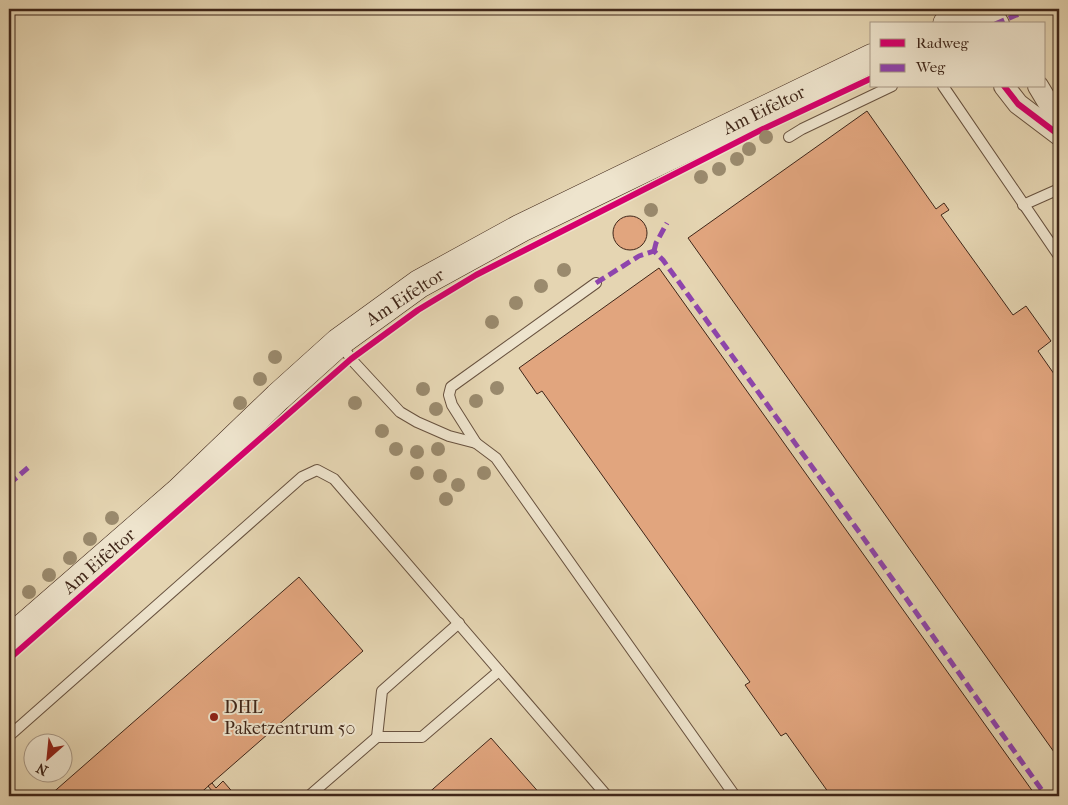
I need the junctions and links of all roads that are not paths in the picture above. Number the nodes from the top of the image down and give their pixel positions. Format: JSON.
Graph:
{"nodes":[{"id":1,"x":985,"y":9,"type":"edge"},
{"id":2,"x":990,"y":9,"type":"edge"},
{"id":3,"x":955,"y":22,"type":"edge"},
{"id":4,"x":998,"y":22,"type":"edge"},
{"id":5,"x":870,"y":59,"type":"edge"},
{"id":6,"x":888,"y":88,"type":"edge"},
{"id":7,"x":944,"y":88,"type":"edge"},
{"id":8,"x":1006,"y":88,"type":"edge"},
{"id":9,"x":1039,"y":88,"type":"edge"},
{"id":10,"x":1059,"y":121,"type":"edge"},
{"id":11,"x":1059,"y":135,"type":"edge"},
{"id":12,"x":789,"y":137,"type":"dead end"},
{"id":13,"x":1059,"y":189,"type":"edge"},
{"id":14,"x":1024,"y":205,"type":"junction"},
{"id":15,"x":1059,"y":256,"type":"edge"},
{"id":16,"x":596,"y":283,"type":"dead end"},
{"id":17,"x":339,"y":342,"type":"junction"},
{"id":18,"x":476,"y":443,"type":"junction"},
{"id":19,"x":458,"y":624,"type":"junction"},
{"id":20,"x":9,"y":640,"type":"edge"},
{"id":21,"x":499,"y":671,"type":"junction"},
{"id":22,"x":9,"y":736,"type":"edge"},
{"id":23,"x":377,"y":737,"type":"junction"},
{"id":24,"x":310,"y":796,"type":"edge"},
{"id":25,"x":607,"y":796,"type":"edge"},
{"id":26,"x":735,"y":796,"type":"edge"}],
"edges":[{"from":1,"to":3,"type":"main road"},
{"from":2,"to":4,"type":"street"},
{"from":5,"to":17,"type":"main road","name":"Am Eifeltor"},
{"from":6,"to":12,"type":"lane"},
{"from":7,"to":14,"type":"lane"},
{"from":8,"to":11,"type":"street"},
{"from":9,"to":10,"type":"street"},
{"from":13,"to":14,"type":"lane"},
{"from":14,"to":15,"type":"lane"},
{"from":16,"to":18,"type":"lane"},
{"from":17,"to":18,"type":"lane"},
{"from":17,"to":20,"type":"main road","name":"Am Eifeltor"},
{"from":18,"to":26,"type":"lane"},
{"from":19,"to":21,"type":"lane"},
{"from":19,"to":22,"type":"lane"},
{"from":19,"to":23,"type":"lane"},
{"from":21,"to":23,"type":"lane"},
{"from":21,"to":25,"type":"lane"},
{"from":23,"to":24,"type":"lane"}]}
